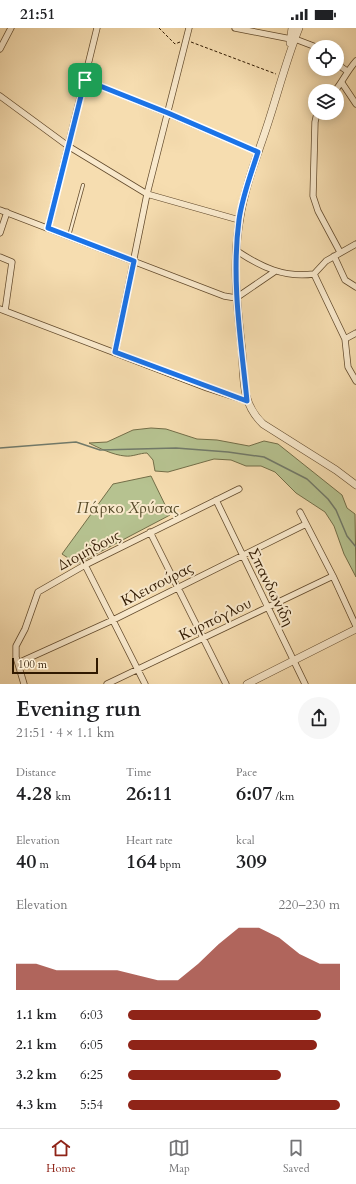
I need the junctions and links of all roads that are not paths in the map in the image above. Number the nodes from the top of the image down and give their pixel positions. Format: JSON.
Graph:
{"nodes":[{"id":1,"x":11,"y":28,"type":"edge"},
{"id":2,"x":97,"y":28,"type":"edge"},
{"id":3,"x":189,"y":28,"type":"edge"},
{"id":4,"x":235,"y":28,"type":"edge"},
{"id":5,"x":292,"y":28,"type":"edge"},
{"id":6,"x":299,"y":28,"type":"edge"},
{"id":7,"x":293,"y":39,"type":"junction"},
{"id":8,"x":308,"y":44,"type":"edge"},
{"id":9,"x":0,"y":49,"type":"edge"},
{"id":10,"x":356,"y":61,"type":"edge"},
{"id":11,"x":344,"y":69,"type":"edge"},
{"id":12,"x":347,"y":71,"type":"junction"},
{"id":13,"x":85,"y":80,"type":"junction"},
{"id":14,"x":342,"y":83,"type":"joint"},
{"id":15,"x":0,"y":96,"type":"edge"},
{"id":16,"x":356,"y":104,"type":"edge"},
{"id":17,"x":168,"y":113,"type":"junction"},
{"id":18,"x":315,"y":120,"type":"edge"},
{"id":19,"x":68,"y":146,"type":"junction"},
{"id":20,"x":258,"y":152,"type":"junction"},
{"id":21,"x":83,"y":185,"type":"dead end"},
{"id":22,"x":147,"y":194,"type":"junction"},
{"id":23,"x":0,"y":210,"type":"edge"},
{"id":24,"x":7,"y":212,"type":"junction"},
{"id":25,"x":239,"y":220,"type":"junction"},
{"id":26,"x":48,"y":228,"type":"junction"},
{"id":27,"x":0,"y":233,"type":"edge"},
{"id":28,"x":69,"y":236,"type":"junction"},
{"id":29,"x":356,"y":244,"type":"edge"},
{"id":30,"x":237,"y":251,"type":"junction"},
{"id":31,"x":340,"y":252,"type":"junction"},
{"id":32,"x":0,"y":256,"type":"edge"},
{"id":33,"x":334,"y":256,"type":"junction"},
{"id":34,"x":134,"y":261,"type":"junction"},
{"id":35,"x":274,"y":272,"type":"junction"},
{"id":36,"x":314,"y":274,"type":"junction"},
{"id":37,"x":356,"y":288,"type":"edge"},
{"id":38,"x":236,"y":298,"type":"junction"},
{"id":39,"x":3,"y":310,"type":"edge"},
{"id":40,"x":356,"y":332,"type":"edge"},
{"id":41,"x":345,"y":339,"type":"junction"},
{"id":42,"x":115,"y":352,"type":"junction"},
{"id":43,"x":356,"y":381,"type":"edge"},
{"id":44,"x":247,"y":401,"type":"junction"},
{"id":45,"x":356,"y":484,"type":"edge"},
{"id":46,"x":240,"y":489,"type":"dead end"},
{"id":47,"x":216,"y":500,"type":"junction"},
{"id":48,"x":300,"y":512,"type":"dead end"},
{"id":49,"x":306,"y":524,"type":"junction"},
{"id":50,"x":150,"y":532,"type":"junction"},
{"id":51,"x":242,"y":555,"type":"junction"},
{"id":52,"x":86,"y":565,"type":"junction"},
{"id":53,"x":333,"y":576,"type":"junction"},
{"id":54,"x":177,"y":587,"type":"junction"},
{"id":55,"x":267,"y":607,"type":"junction"},
{"id":56,"x":113,"y":620,"type":"junction"},
{"id":57,"x":356,"y":626,"type":"edge"},
{"id":58,"x":356,"y":629,"type":"edge"},
{"id":59,"x":204,"y":638,"type":"junction"},
{"id":60,"x":294,"y":661,"type":"junction"},
{"id":61,"x":18,"y":663,"type":"junction"},
{"id":62,"x":138,"y":670,"type":"junction"},
{"id":63,"x":24,"y":684,"type":"edge"},
{"id":64,"x":107,"y":684,"type":"edge"},
{"id":65,"x":146,"y":684,"type":"edge"},
{"id":66,"x":226,"y":684,"type":"edge"},
{"id":67,"x":247,"y":684,"type":"edge"},
{"id":68,"x":305,"y":684,"type":"edge"}],
"edges":[{"from":1,"to":9,"type":"street"},
{"from":2,"to":13,"type":"street"},
{"from":3,"to":17,"type":"street"},
{"from":4,"to":7,"type":"street"},
{"from":5,"to":7,"type":"street"},
{"from":6,"to":7,"type":"street"},
{"from":7,"to":8,"type":"street"},
{"from":7,"to":20,"type":"street"},
{"from":10,"to":12,"type":"street"},
{"from":11,"to":12,"type":"street"},
{"from":12,"to":14,"type":"street"},
{"from":13,"to":17,"type":"street"},
{"from":13,"to":19,"type":"street"},
{"from":14,"to":16,"type":"street"},
{"from":15,"to":19,"type":"street"},
{"from":17,"to":20,"type":"street"},
{"from":17,"to":22,"type":"street"},
{"from":18,"to":31,"type":"street"},
{"from":19,"to":22,"type":"street"},
{"from":19,"to":26,"type":"street"},
{"from":20,"to":25,"type":"street"},
{"from":21,"to":28,"type":"lane"},
{"from":22,"to":25,"type":"street"},
{"from":22,"to":34,"type":"street"},
{"from":23,"to":24,"type":"street"},
{"from":24,"to":26,"type":"street"},
{"from":24,"to":27,"type":"street"},
{"from":25,"to":30,"type":"street"},
{"from":26,"to":28,"type":"street"},
{"from":28,"to":34,"type":"street"},
{"from":29,"to":31,"type":"street"},
{"from":30,"to":35,"type":"street"},
{"from":30,"to":38,"type":"street"},
{"from":31,"to":33,"type":"street"},
{"from":32,"to":39,"type":"street"},
{"from":33,"to":36,"type":"street"},
{"from":33,"to":37,"type":"street"},
{"from":34,"to":38,"type":"street"},
{"from":34,"to":42,"type":"street"},
{"from":35,"to":36,"type":"street"},
{"from":35,"to":38,"type":"street"},
{"from":36,"to":41,"type":"street"},
{"from":38,"to":44,"type":"street"},
{"from":39,"to":42,"type":"street"},
{"from":40,"to":41,"type":"street"},
{"from":41,"to":43,"type":"street"},
{"from":42,"to":44,"type":"street"},
{"from":44,"to":45,"type":"street"},
{"from":46,"to":47,"type":"street","name":"Διομήδους"},
{"from":47,"to":50,"type":"street","name":"Διομήδους"},
{"from":47,"to":51,"type":"street","name":"Σπανδωνίδη"},
{"from":48,"to":49,"type":"street"},
{"from":49,"to":51,"type":"street","name":"Κλεισούρας"},
{"from":49,"to":53,"type":"street"},
{"from":50,"to":52,"type":"street","name":"Διομήδους"},
{"from":50,"to":54,"type":"street"},
{"from":51,"to":54,"type":"street","name":"Κλεισούρας"},
{"from":51,"to":55,"type":"street","name":"Σπανδωνίδη"},
{"from":52,"to":56,"type":"street"},
{"from":52,"to":61,"type":"street","name":"Διομήδους"},
{"from":53,"to":55,"type":"street","name":"Κυρπόγλου"},
{"from":53,"to":57,"type":"street"},
{"from":54,"to":56,"type":"street","name":"Κλεισούρας"},
{"from":54,"to":59,"type":"street"},
{"from":55,"to":59,"type":"street","name":"Κυρπόγλου"},
{"from":55,"to":60,"type":"street","name":"Σπανδωνίδη"},
{"from":56,"to":61,"type":"street","name":"Κλεισούρας"},
{"from":56,"to":62,"type":"street"},
{"from":58,"to":60,"type":"street"},
{"from":59,"to":62,"type":"street","name":"Κυρπόγλου"},
{"from":59,"to":66,"type":"street"},
{"from":60,"to":67,"type":"street"},
{"from":60,"to":68,"type":"street","name":"Σπανδωνίδη"},
{"from":61,"to":63,"type":"street"},
{"from":62,"to":64,"type":"street","name":"Κυρπόγλου"},
{"from":62,"to":65,"type":"street"}]}
